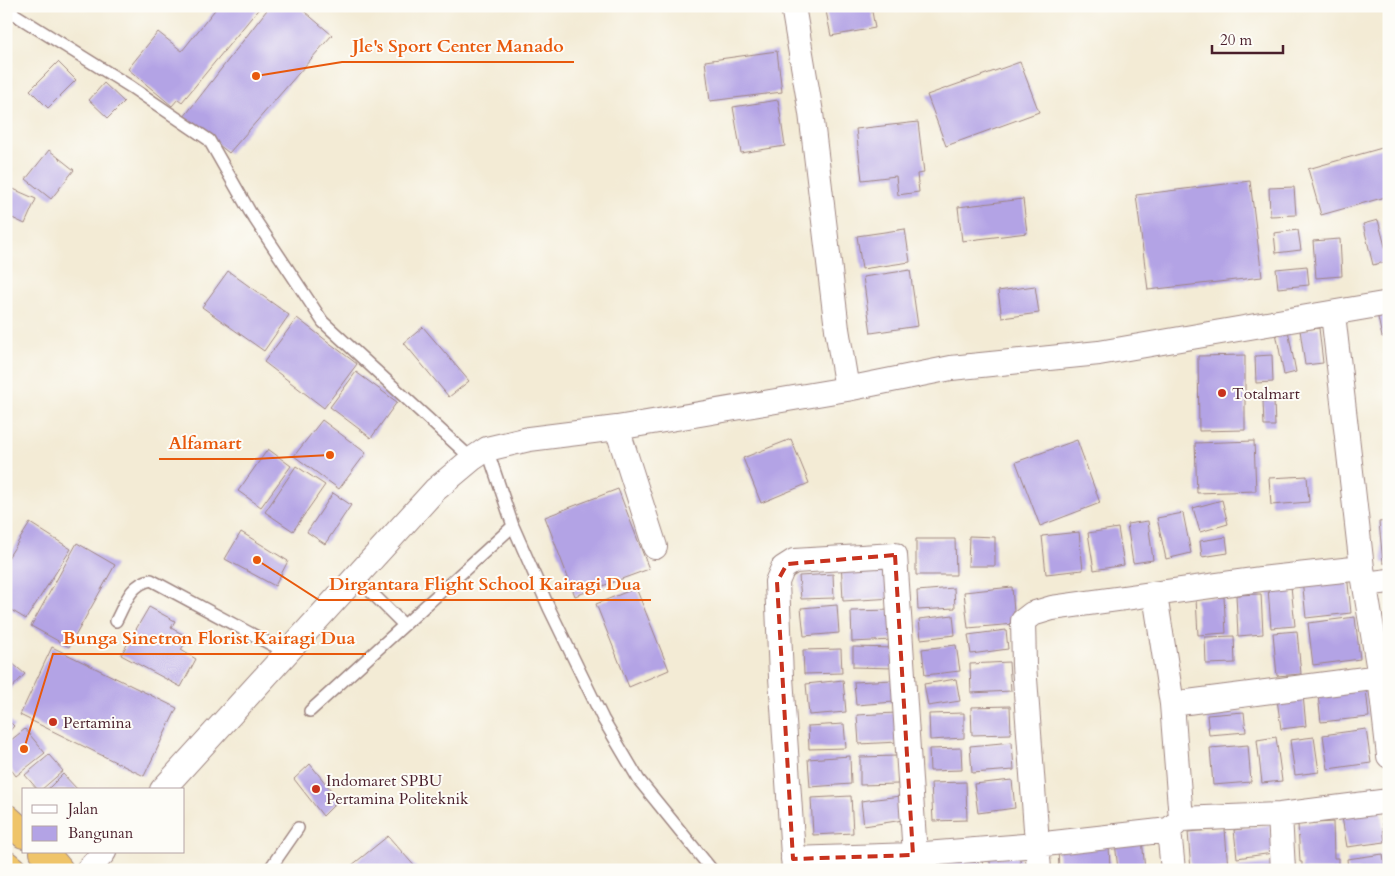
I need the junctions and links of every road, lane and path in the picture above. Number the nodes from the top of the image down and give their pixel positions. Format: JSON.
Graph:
{"nodes":[{"id":1,"x":793,"y":6,"type":"edge"},
{"id":2,"x":6,"y":9,"type":"edge"},
{"id":3,"x":1389,"y":303,"type":"edge"},
{"id":4,"x":1333,"y":314,"type":"junction"},
{"id":5,"x":847,"y":389,"type":"junction"},
{"id":6,"x":617,"y":428,"type":"junction"},
{"id":7,"x":480,"y":454,"type":"junction"},
{"id":8,"x":513,"y":526,"type":"junction"},
{"id":9,"x":654,"y":547,"type":"dead end"},
{"id":10,"x":355,"y":576,"type":"junction"},
{"id":11,"x":1364,"y":576,"type":"junction"},
{"id":12,"x":1389,"y":581,"type":"edge"},
{"id":13,"x":1155,"y":596,"type":"junction"},
{"id":14,"x":116,"y":621,"type":"dead end"},
{"id":15,"x":404,"y":625,"type":"junction"},
{"id":16,"x":287,"y":653,"type":"junction"},
{"id":17,"x":1380,"y":677,"type":"junction"},
{"id":18,"x":1172,"y":704,"type":"junction"},
{"id":19,"x":310,"y":711,"type":"dead end"},
{"id":20,"x":1389,"y":756,"type":"edge"},
{"id":21,"x":164,"y":788,"type":"edge"},
{"id":22,"x":1389,"y":801,"type":"edge"},
{"id":23,"x":1280,"y":816,"type":"junction"},
{"id":24,"x":6,"y":818,"type":"edge"},
{"id":25,"x":1175,"y":824,"type":"junction"},
{"id":26,"x":298,"y":828,"type":"dead end"},
{"id":27,"x":22,"y":832,"type":"edge"},
{"id":28,"x":1036,"y":845,"type":"junction"},
{"id":29,"x":46,"y":854,"type":"edge"},
{"id":30,"x":102,"y":854,"type":"edge"},
{"id":31,"x":914,"y":862,"type":"edge"},
{"id":32,"x":6,"y":865,"type":"edge"},
{"id":33,"x":793,"y":865,"type":"edge"},
{"id":34,"x":12,"y":870,"type":"edge"},
{"id":35,"x":59,"y":870,"type":"edge"},
{"id":36,"x":88,"y":870,"type":"edge"},
{"id":37,"x":269,"y":870,"type":"edge"},
{"id":38,"x":712,"y":870,"type":"edge"},
{"id":39,"x":1039,"y":870,"type":"edge"},
{"id":40,"x":1173,"y":870,"type":"edge"},
{"id":41,"x":1283,"y":870,"type":"edge"}],
"edges":[{"from":1,"to":5,"type":"street"},
{"from":2,"to":7,"type":"lane"},
{"from":3,"to":4,"type":"street"},
{"from":4,"to":5,"type":"street"},
{"from":4,"to":11,"type":"street"},
{"from":5,"to":6,"type":"street"},
{"from":6,"to":7,"type":"street"},
{"from":6,"to":9,"type":"street"},
{"from":7,"to":8,"type":"lane"},
{"from":7,"to":10,"type":"street"},
{"from":8,"to":15,"type":"lane"},
{"from":8,"to":38,"type":"lane"},
{"from":10,"to":15,"type":"lane"},
{"from":10,"to":16,"type":"street"},
{"from":11,"to":12,"type":"street"},
{"from":11,"to":13,"type":"street"},
{"from":11,"to":17,"type":"street"},
{"from":13,"to":18,"type":"street"},
{"from":13,"to":28,"type":"street"},
{"from":14,"to":16,"type":"lane"},
{"from":15,"to":19,"type":"lane"},
{"from":16,"to":21,"type":"street"},
{"from":17,"to":18,"type":"street"},
{"from":17,"to":20,"type":"street"},
{"from":18,"to":25,"type":"street"},
{"from":22,"to":23,"type":"street"},
{"from":23,"to":25,"type":"street"},
{"from":23,"to":41,"type":"street"},
{"from":24,"to":27,"type":"highway"},
{"from":25,"to":28,"type":"street"},
{"from":25,"to":40,"type":"street"},
{"from":26,"to":37,"type":"lane"},
{"from":28,"to":31,"type":"street"},
{"from":28,"to":39,"type":"street"},
{"from":29,"to":35,"type":"highway"},
{"from":30,"to":36,"type":"street"},
{"from":31,"to":33,"type":"street"},
{"from":31,"to":33,"type":"street"},
{"from":32,"to":34,"type":"highway"}]}
